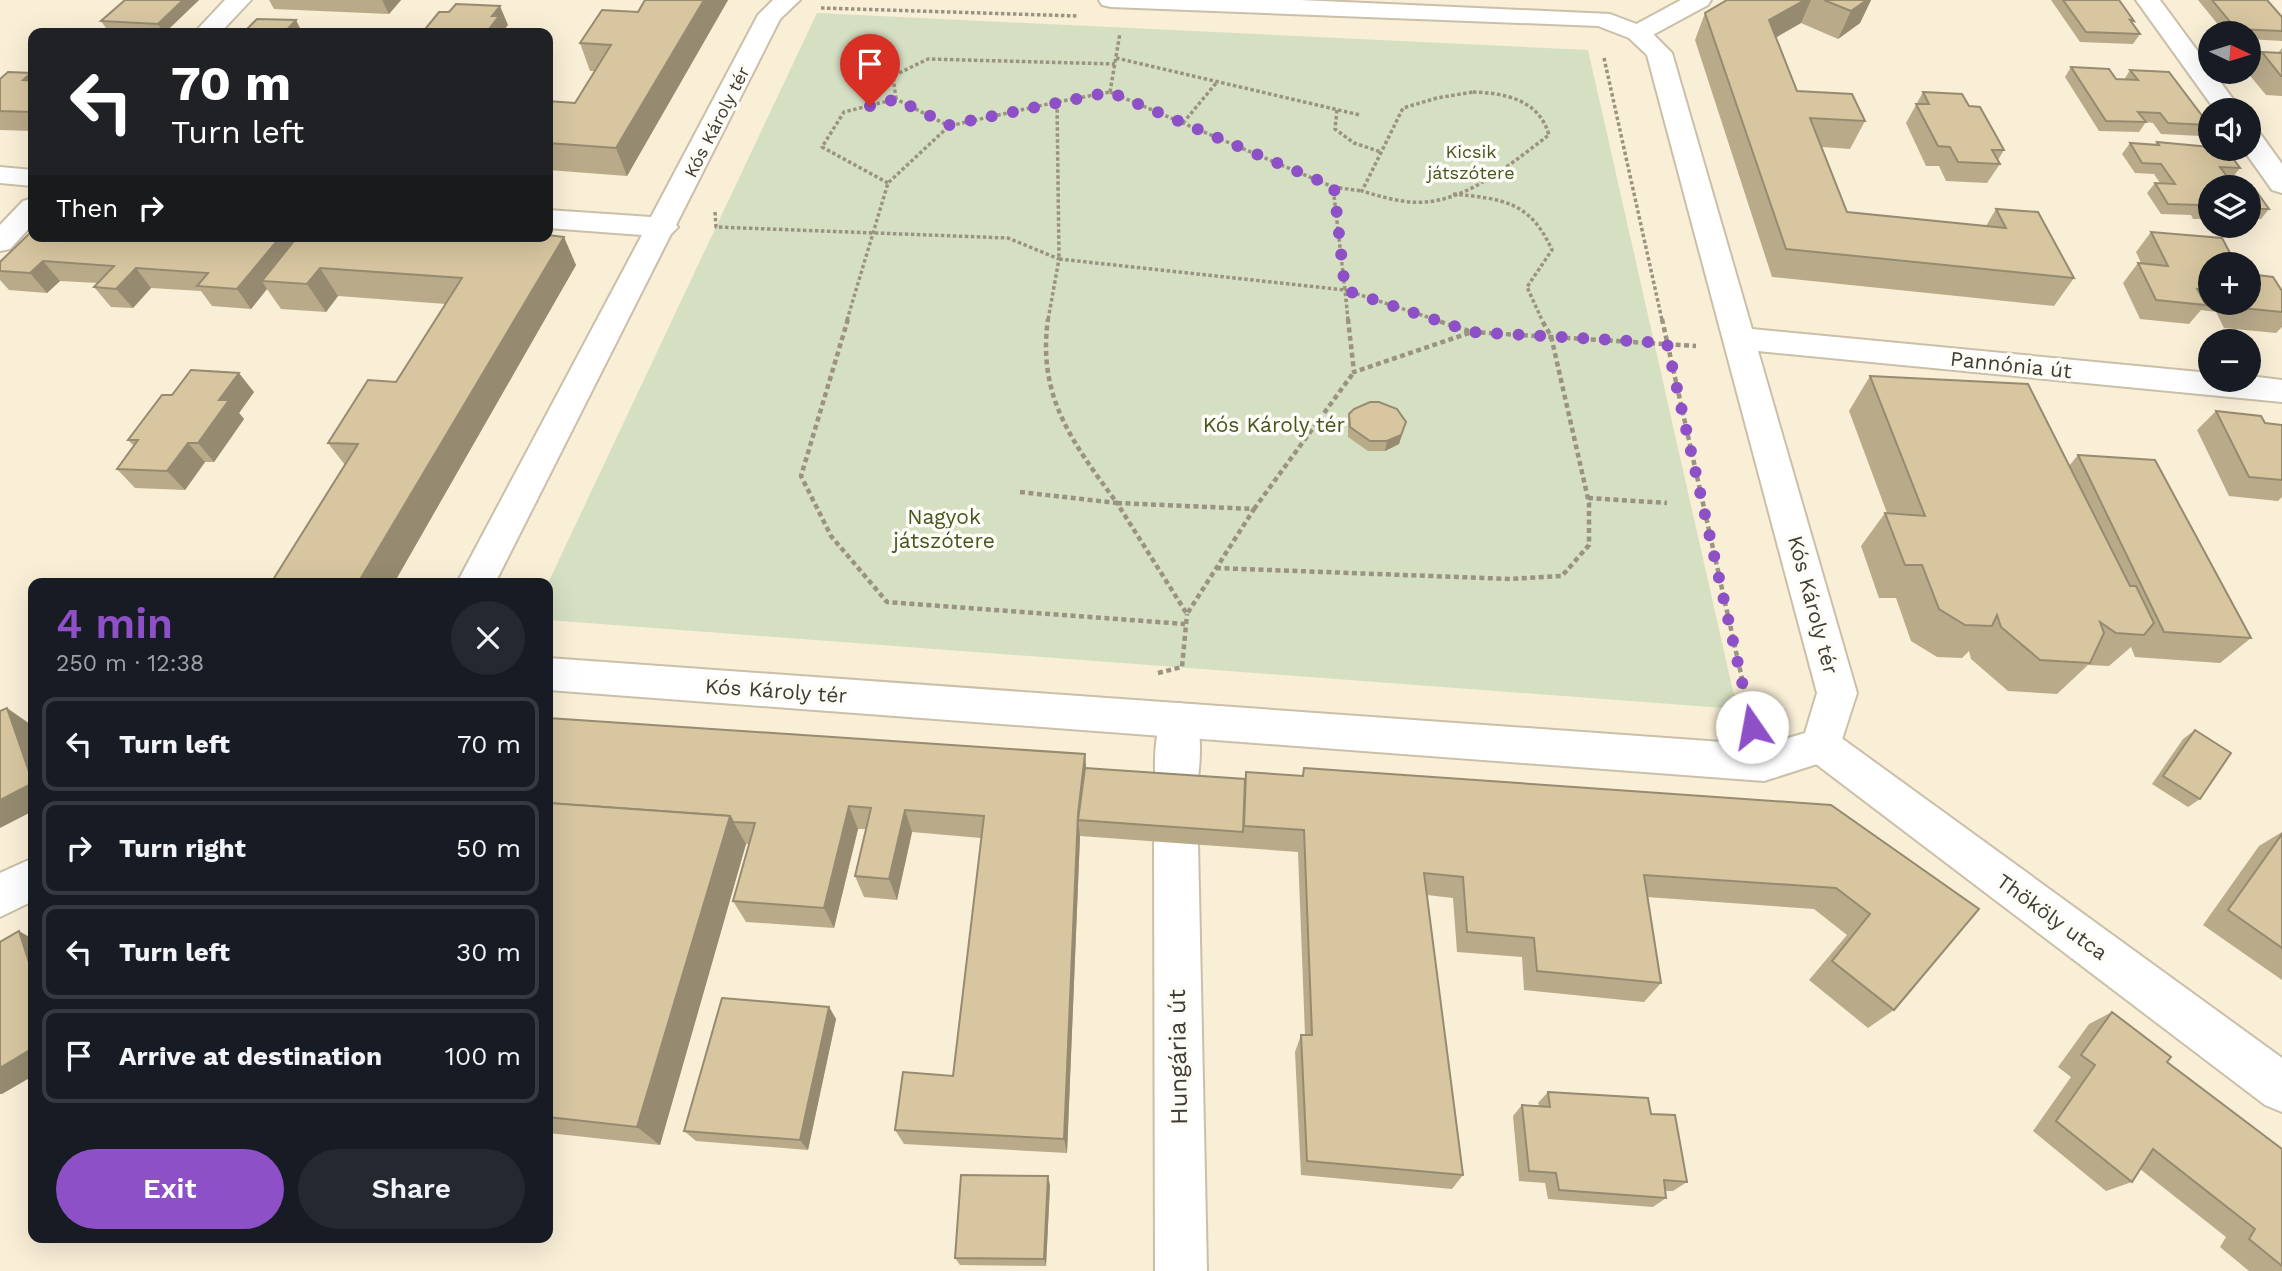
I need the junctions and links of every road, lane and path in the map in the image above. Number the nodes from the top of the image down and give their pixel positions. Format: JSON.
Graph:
{"nodes":[{"id":1,"x":239,"y":0,"type":"edge"},
{"id":2,"x":1111,"y":0,"type":"edge"},
{"id":3,"x":1699,"y":0,"type":"edge"},
{"id":4,"x":2148,"y":0,"type":"edge"},
{"id":5,"x":1164,"y":1,"type":"edge"},
{"id":6,"x":799,"y":4,"type":"edge"},
{"id":7,"x":1086,"y":16,"type":"dead end"},
{"id":8,"x":211,"y":28,"type":"edge"},
{"id":9,"x":1121,"y":28,"type":"dead end"},
{"id":10,"x":1638,"y":33,"type":"junction"},
{"id":11,"x":1601,"y":45,"type":"dead end"},
{"id":12,"x":1116,"y":58,"type":"junction"},
{"id":13,"x":1115,"y":64,"type":"junction"},
{"id":14,"x":1217,"y":82,"type":"junction"},
{"id":15,"x":1110,"y":92,"type":"junction"},
{"id":16,"x":2219,"y":98,"type":"edge"},
{"id":17,"x":896,"y":99,"type":"junction"},
{"id":18,"x":1057,"y":102,"type":"junction"},
{"id":19,"x":1337,"y":110,"type":"junction"},
{"id":20,"x":1360,"y":115,"type":"dead end"},
{"id":21,"x":1183,"y":123,"type":"junction"},
{"id":22,"x":949,"y":125,"type":"junction"},
{"id":23,"x":1381,"y":152,"type":"junction"},
{"id":24,"x":2261,"y":155,"type":"edge"},
{"id":25,"x":0,"y":175,"type":"edge"},
{"id":26,"x":28,"y":178,"type":"edge"},
{"id":27,"x":888,"y":183,"type":"junction"},
{"id":28,"x":2282,"y":184,"type":"edge"},
{"id":29,"x":1334,"y":187,"type":"junction"},
{"id":30,"x":1362,"y":191,"type":"junction"},
{"id":31,"x":1453,"y":194,"type":"junction"},
{"id":32,"x":28,"y":212,"type":"edge"},
{"id":33,"x":553,"y":219,"type":"edge"},
{"id":34,"x":663,"y":227,"type":"junction"},
{"id":35,"x":716,"y":227,"type":"dead end"},
{"id":36,"x":873,"y":234,"type":"junction"},
{"id":37,"x":0,"y":242,"type":"edge"},
{"id":38,"x":1059,"y":259,"type":"junction"},
{"id":39,"x":1345,"y":290,"type":"junction"},
{"id":40,"x":1472,"y":332,"type":"junction"},
{"id":41,"x":1551,"y":336,"type":"junction"},
{"id":42,"x":1740,"y":339,"type":"junction"},
{"id":43,"x":1667,"y":343,"type":"junction"},
{"id":44,"x":1699,"y":356,"type":"dead end"},
{"id":45,"x":1354,"y":372,"type":"junction"},
{"id":46,"x":2282,"y":391,"type":"edge"},
{"id":47,"x":1020,"y":492,"type":"dead end"},
{"id":48,"x":1588,"y":498,"type":"junction"},
{"id":49,"x":1117,"y":503,"type":"junction"},
{"id":50,"x":1667,"y":503,"type":"dead end"},
{"id":51,"x":1254,"y":509,"type":"junction"},
{"id":52,"x":1216,"y":568,"type":"junction"},
{"id":53,"x":479,"y":578,"type":"edge"},
{"id":54,"x":1187,"y":614,"type":"junction"},
{"id":55,"x":1185,"y":624,"type":"junction"},
{"id":56,"x":1182,"y":667,"type":"dead end"},
{"id":57,"x":553,"y":674,"type":"edge"},
{"id":58,"x":1179,"y":720,"type":"junction"},
{"id":59,"x":1752,"y":727,"type":"dead end"},
{"id":60,"x":1822,"y":747,"type":"junction"},
{"id":61,"x":1176,"y":790,"type":"edge"},
{"id":62,"x":1176,"y":843,"type":"edge"},
{"id":63,"x":28,"y":881,"type":"edge"},
{"id":64,"x":0,"y":896,"type":"edge"},
{"id":65,"x":2282,"y":1088,"type":"edge"},
{"id":66,"x":1181,"y":1271,"type":"edge"}],
"edges":[{"from":1,"to":8,"type":"street"},
{"from":2,"to":5,"type":"street","name":"Kós Károly tér"},
{"from":3,"to":10,"type":"street"},
{"from":4,"to":16,"type":"street"},
{"from":5,"to":10,"type":"street","name":"Kós Károly tér"},
{"from":6,"to":7,"type":"path"},
{"from":6,"to":34,"type":"street","name":"Kós Károly tér"},
{"from":9,"to":12,"type":"path"},
{"from":10,"to":42,"type":"street","name":"Kós Károly tér"},
{"from":11,"to":43,"type":"path"},
{"from":12,"to":13,"type":"path"},
{"from":12,"to":14,"type":"path"},
{"from":13,"to":15,"type":"path"},
{"from":13,"to":17,"type":"path"},
{"from":14,"to":19,"type":"path"},
{"from":14,"to":21,"type":"path"},
{"from":15,"to":18,"type":"path"},
{"from":15,"to":21,"type":"path"},
{"from":17,"to":22,"type":"path"},
{"from":17,"to":27,"type":"path"},
{"from":18,"to":22,"type":"path"},
{"from":18,"to":38,"type":"path"},
{"from":19,"to":20,"type":"path"},
{"from":19,"to":23,"type":"path"},
{"from":21,"to":29,"type":"path"},
{"from":22,"to":27,"type":"path"},
{"from":23,"to":30,"type":"path"},
{"from":23,"to":31,"type":"path"},
{"from":24,"to":28,"type":"street"},
{"from":25,"to":26,"type":"street"},
{"from":27,"to":36,"type":"path"},
{"from":29,"to":30,"type":"path"},
{"from":29,"to":39,"type":"path"},
{"from":30,"to":31,"type":"path"},
{"from":31,"to":41,"type":"path"},
{"from":32,"to":37,"type":"street"},
{"from":33,"to":34,"type":"street"},
{"from":34,"to":53,"type":"street","name":"Kós Károly tér"},
{"from":35,"to":36,"type":"path"},
{"from":36,"to":38,"type":"path"},
{"from":36,"to":55,"type":"path"},
{"from":38,"to":39,"type":"path"},
{"from":38,"to":49,"type":"path"},
{"from":39,"to":40,"type":"path"},
{"from":39,"to":45,"type":"path"},
{"from":40,"to":41,"type":"path"},
{"from":40,"to":45,"type":"path"},
{"from":41,"to":43,"type":"path"},
{"from":41,"to":48,"type":"path"},
{"from":42,"to":46,"type":"street","name":"Pannónia út"},
{"from":42,"to":60,"type":"street","name":"Kós Károly tér"},
{"from":43,"to":44,"type":"path"},
{"from":43,"to":59,"type":"path"},
{"from":45,"to":51,"type":"path"},
{"from":47,"to":49,"type":"path"},
{"from":48,"to":50,"type":"path"},
{"from":48,"to":52,"type":"path"},
{"from":49,"to":51,"type":"path"},
{"from":49,"to":54,"type":"path"},
{"from":51,"to":52,"type":"path"},
{"from":52,"to":54,"type":"path"},
{"from":54,"to":55,"type":"path"},
{"from":55,"to":56,"type":"path"},
{"from":57,"to":58,"type":"street","name":"Kós Károly tér"},
{"from":58,"to":60,"type":"street","name":"Kós Károly tér"},
{"from":58,"to":61,"type":"street"},
{"from":60,"to":65,"type":"street","name":"Thököly utca"},
{"from":62,"to":66,"type":"street","name":"Hungária út"},
{"from":63,"to":64,"type":"street"}]}
